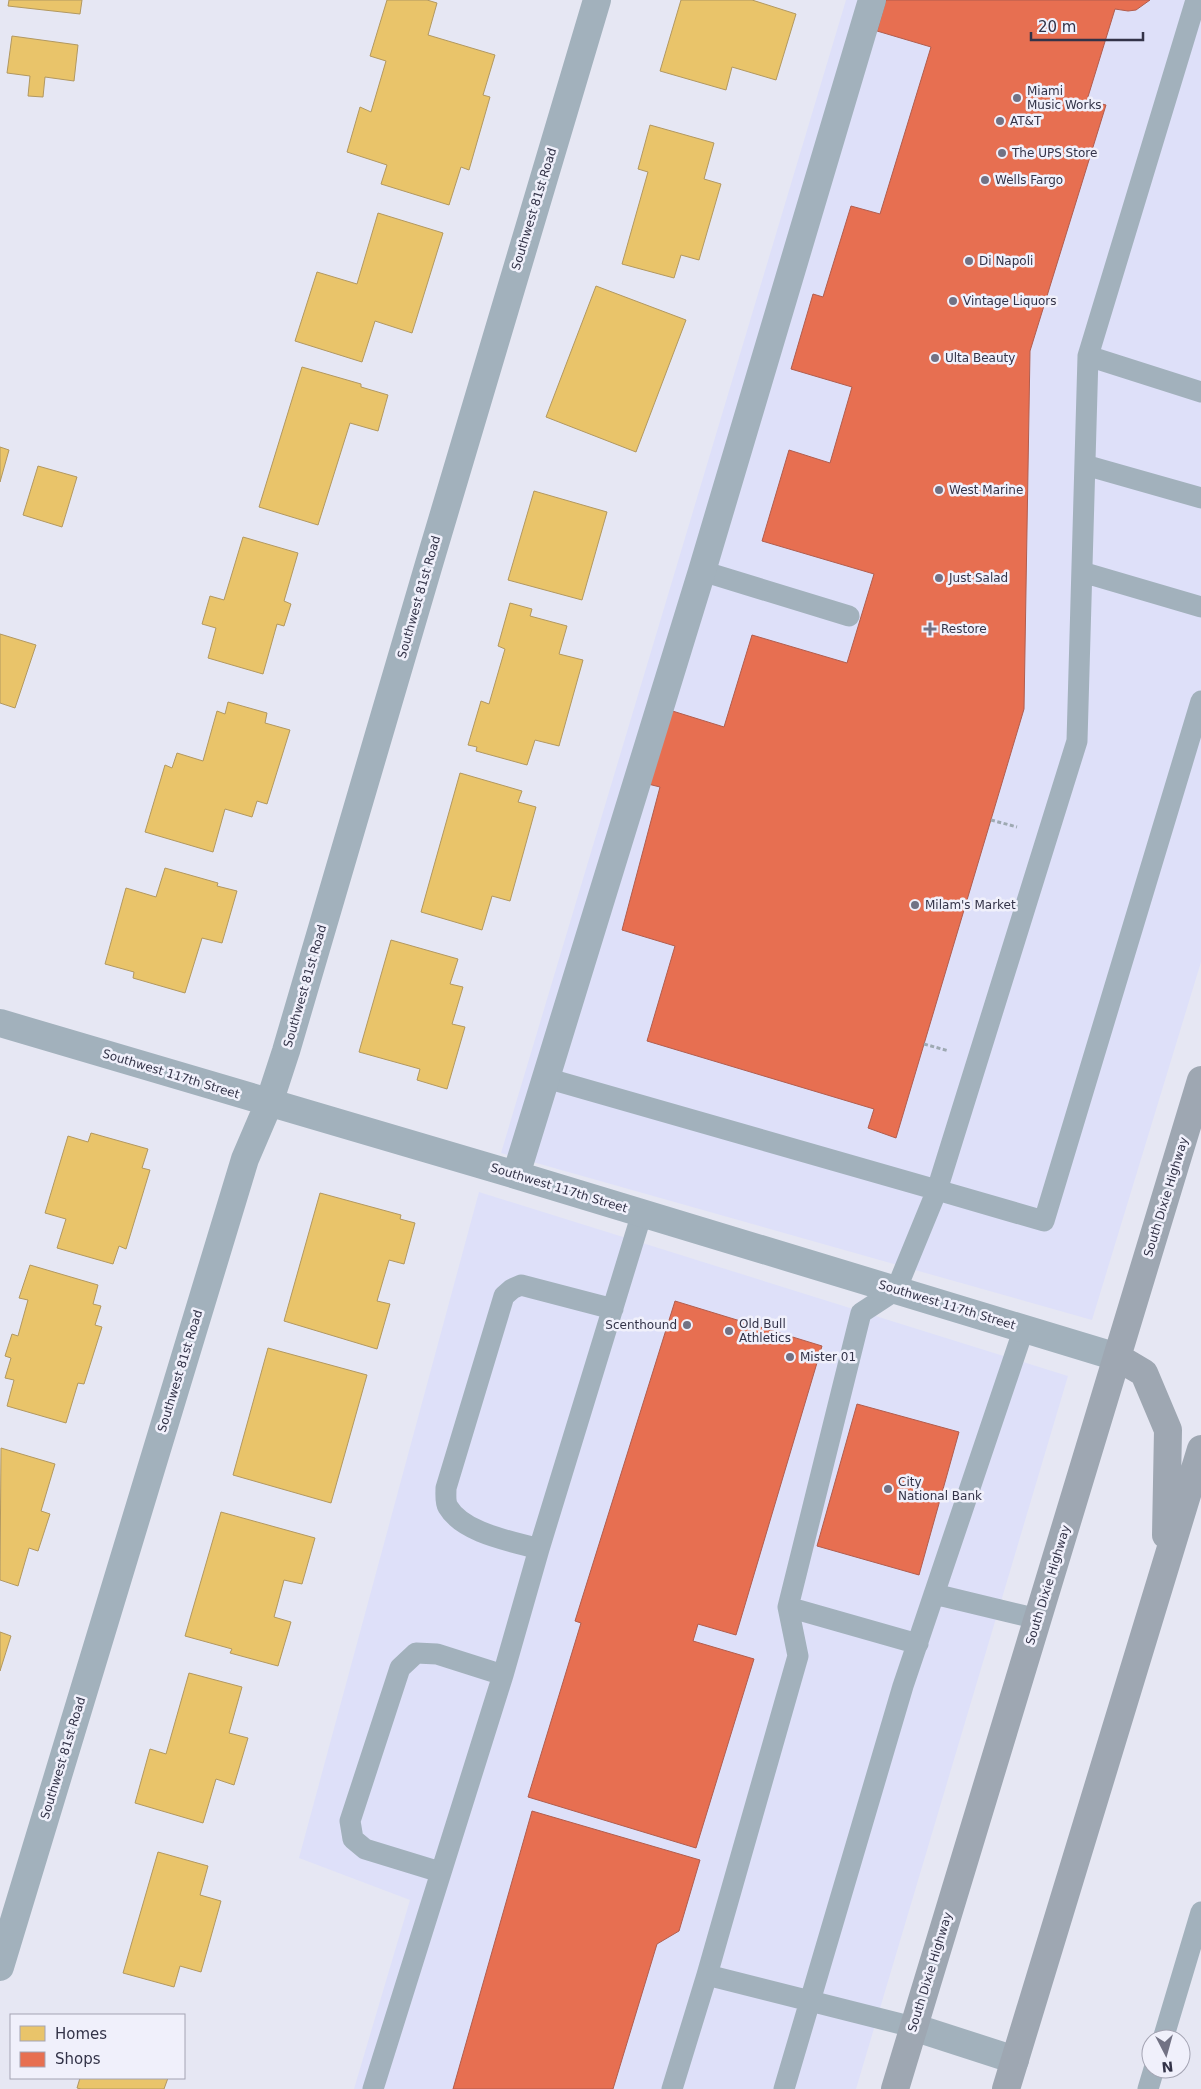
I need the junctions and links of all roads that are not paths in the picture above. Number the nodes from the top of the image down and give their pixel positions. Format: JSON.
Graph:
{"nodes":[{"id":1,"x":597,"y":0,"type":"edge"},
{"id":2,"x":872,"y":0,"type":"edge"},
{"id":3,"x":1196,"y":0,"type":"edge"},
{"id":4,"x":1088,"y":356,"type":"junction"},
{"id":5,"x":1201,"y":392,"type":"edge"},
{"id":6,"x":1085,"y":465,"type":"junction"},
{"id":7,"x":1201,"y":498,"type":"edge"},
{"id":8,"x":702,"y":571,"type":"junction"},
{"id":9,"x":1082,"y":572,"type":"junction"},
{"id":10,"x":1201,"y":607,"type":"edge"},
{"id":11,"x":849,"y":616,"type":"dead end"},
{"id":12,"x":1201,"y":701,"type":"edge"},
{"id":13,"x":0,"y":1023,"type":"edge"},
{"id":14,"x":546,"y":1078,"type":"junction"},
{"id":15,"x":1201,"y":1080,"type":"edge"},
{"id":16,"x":269,"y":1103,"type":"junction"},
{"id":17,"x":516,"y":1175,"type":"junction"},
{"id":18,"x":937,"y":1190,"type":"junction"},
{"id":19,"x":642,"y":1213,"type":"junction"},
{"id":20,"x":896,"y":1290,"type":"junction"},
{"id":21,"x":613,"y":1309,"type":"junction"},
{"id":22,"x":1024,"y":1328,"type":"junction"},
{"id":23,"x":1117,"y":1357,"type":"junction"},
{"id":24,"x":1201,"y":1449,"type":"edge"},
{"id":25,"x":539,"y":1549,"type":"junction"},
{"id":26,"x":1165,"y":1569,"type":"junction"},
{"id":27,"x":934,"y":1594,"type":"junction"},
{"id":28,"x":788,"y":1607,"type":"junction"},
{"id":29,"x":1038,"y":1619,"type":"junction"},
{"id":30,"x":918,"y":1644,"type":"junction"},
{"id":31,"x":503,"y":1675,"type":"junction"},
{"id":32,"x":440,"y":1872,"type":"junction"},
{"id":33,"x":1201,"y":1912,"type":"edge"},
{"id":34,"x":0,"y":1967,"type":"edge"},
{"id":35,"x":707,"y":1975,"type":"junction"},
{"id":36,"x":810,"y":2001,"type":"junction"},
{"id":37,"x":913,"y":2027,"type":"junction"},
{"id":38,"x":1166,"y":2029,"type":"edge"},
{"id":39,"x":1015,"y":2060,"type":"junction"},
{"id":40,"x":374,"y":2089,"type":"edge"},
{"id":41,"x":672,"y":2089,"type":"edge"},
{"id":42,"x":784,"y":2089,"type":"edge"},
{"id":43,"x":895,"y":2089,"type":"edge"},
{"id":44,"x":1006,"y":2089,"type":"edge"}],
"edges":[{"from":1,"to":16,"type":"street","name":"Southwest 81st Road"},
{"from":2,"to":8,"type":"street"},
{"from":3,"to":4,"type":"lane"},
{"from":4,"to":5,"type":"lane"},
{"from":4,"to":6,"type":"lane"},
{"from":6,"to":7,"type":"lane"},
{"from":6,"to":9,"type":"lane"},
{"from":8,"to":11,"type":"lane"},
{"from":8,"to":14,"type":"street"},
{"from":9,"to":10,"type":"lane"},
{"from":9,"to":18,"type":"lane"},
{"from":12,"to":18,"type":"lane"},
{"from":13,"to":16,"type":"street","name":"Southwest 117th Street"},
{"from":14,"to":17,"type":"street"},
{"from":14,"to":18,"type":"lane"},
{"from":15,"to":23,"type":"highway","name":"South Dixie Highway"},
{"from":16,"to":17,"type":"street","name":"Southwest 117th Street"},
{"from":16,"to":34,"type":"street","name":"Southwest 81st Road"},
{"from":17,"to":19,"type":"street","name":"Southwest 117th Street"},
{"from":18,"to":20,"type":"lane"},
{"from":19,"to":20,"type":"street","name":"Southwest 117th Street"},
{"from":19,"to":21,"type":"lane"},
{"from":20,"to":22,"type":"street","name":"Southwest 117th Street"},
{"from":20,"to":28,"type":"lane"},
{"from":21,"to":25,"type":"lane"},
{"from":21,"to":25,"type":"lane"},
{"from":22,"to":23,"type":"street","name":"Southwest 117th Street"},
{"from":22,"to":27,"type":"lane"},
{"from":23,"to":26,"type":"highway"},
{"from":23,"to":29,"type":"highway","name":"South Dixie Highway"},
{"from":24,"to":26,"type":"highway"},
{"from":25,"to":31,"type":"lane"},
{"from":26,"to":39,"type":"highway"},
{"from":27,"to":29,"type":"lane"},
{"from":27,"to":30,"type":"lane"},
{"from":28,"to":30,"type":"lane"},
{"from":28,"to":35,"type":"lane"},
{"from":29,"to":37,"type":"highway","name":"South Dixie Highway"},
{"from":30,"to":36,"type":"lane"},
{"from":31,"to":32,"type":"lane"},
{"from":31,"to":32,"type":"lane"},
{"from":32,"to":40,"type":"lane"},
{"from":33,"to":38,"type":"lane"},
{"from":35,"to":36,"type":"lane"},
{"from":35,"to":41,"type":"lane"},
{"from":36,"to":37,"type":"lane"},
{"from":36,"to":42,"type":"lane"},
{"from":37,"to":39,"type":"street"},
{"from":37,"to":43,"type":"highway","name":"South Dixie Highway"},
{"from":39,"to":44,"type":"highway"}]}
